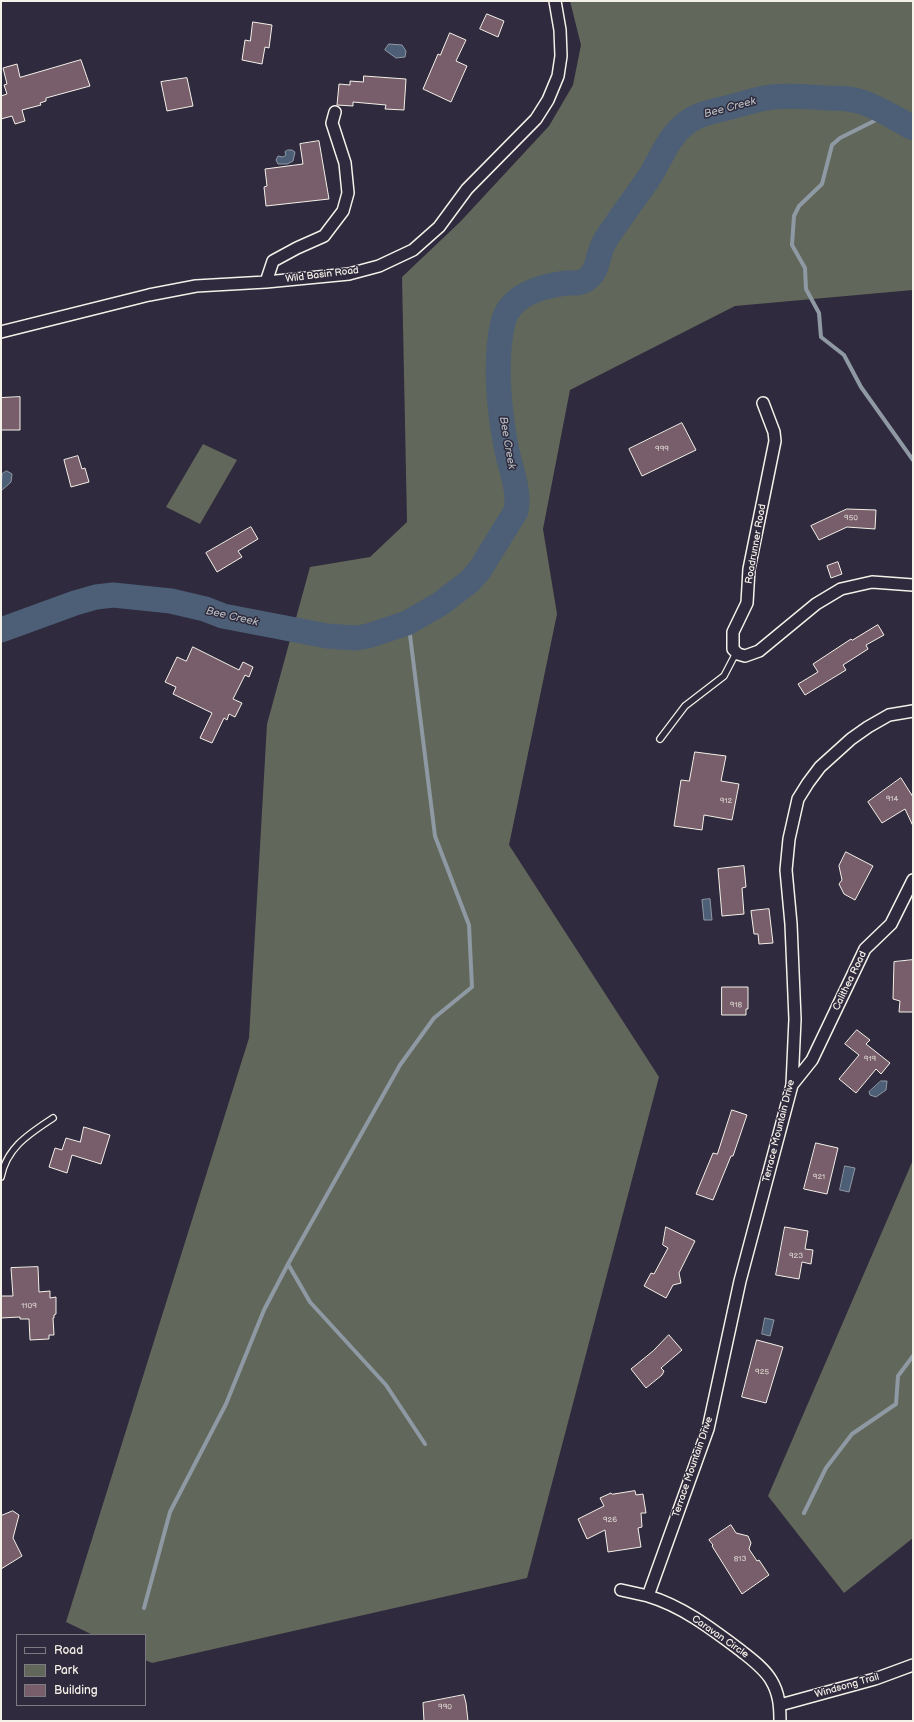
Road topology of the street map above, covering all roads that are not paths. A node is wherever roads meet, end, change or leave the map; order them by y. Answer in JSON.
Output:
{"nodes":[{"id":1,"x":555,"y":1,"type":"edge"},
{"id":2,"x":335,"y":112,"type":"dead end"},
{"id":3,"x":266,"y":282,"type":"junction"},
{"id":4,"x":1,"y":332,"type":"edge"},
{"id":5,"x":763,"y":404,"type":"dead end"},
{"id":6,"x":913,"y":584,"type":"edge"},
{"id":7,"x":736,"y":653,"type":"junction"},
{"id":8,"x":913,"y":711,"type":"edge"},
{"id":9,"x":660,"y":739,"type":"dead end"},
{"id":10,"x":913,"y":880,"type":"edge"},
{"id":11,"x":792,"y":1085,"type":"junction"},
{"id":12,"x":53,"y":1118,"type":"dead end"},
{"id":13,"x":1,"y":1177,"type":"edge"},
{"id":14,"x":621,"y":1590,"type":"dead end"},
{"id":15,"x":648,"y":1596,"type":"junction"},
{"id":16,"x":913,"y":1666,"type":"edge"},
{"id":17,"x":780,"y":1705,"type":"junction"},
{"id":18,"x":780,"y":1721,"type":"edge"}],
"edges":[{"from":1,"to":3,"type":"street","name":"Wild Basin Road"},
{"from":2,"to":3,"type":"street"},
{"from":3,"to":4,"type":"street","name":"Wild Basin Road"},
{"from":5,"to":7,"type":"street","name":"Roadrunner Road"},
{"from":6,"to":7,"type":"street"},
{"from":7,"to":9,"type":"lane"},
{"from":8,"to":11,"type":"street","name":"Terrace Mountain Drive"},
{"from":10,"to":11,"type":"street","name":"Calithea Road"},
{"from":11,"to":15,"type":"street","name":"Terrace Mountain Drive"},
{"from":12,"to":13,"type":"lane"},
{"from":14,"to":15,"type":"street","name":"Caravan Circle"},
{"from":15,"to":17,"type":"street","name":"Caravan Circle"},
{"from":16,"to":17,"type":"street","name":"Windsong Trail"},
{"from":17,"to":18,"type":"street","name":"Caravan Circle"}]}
